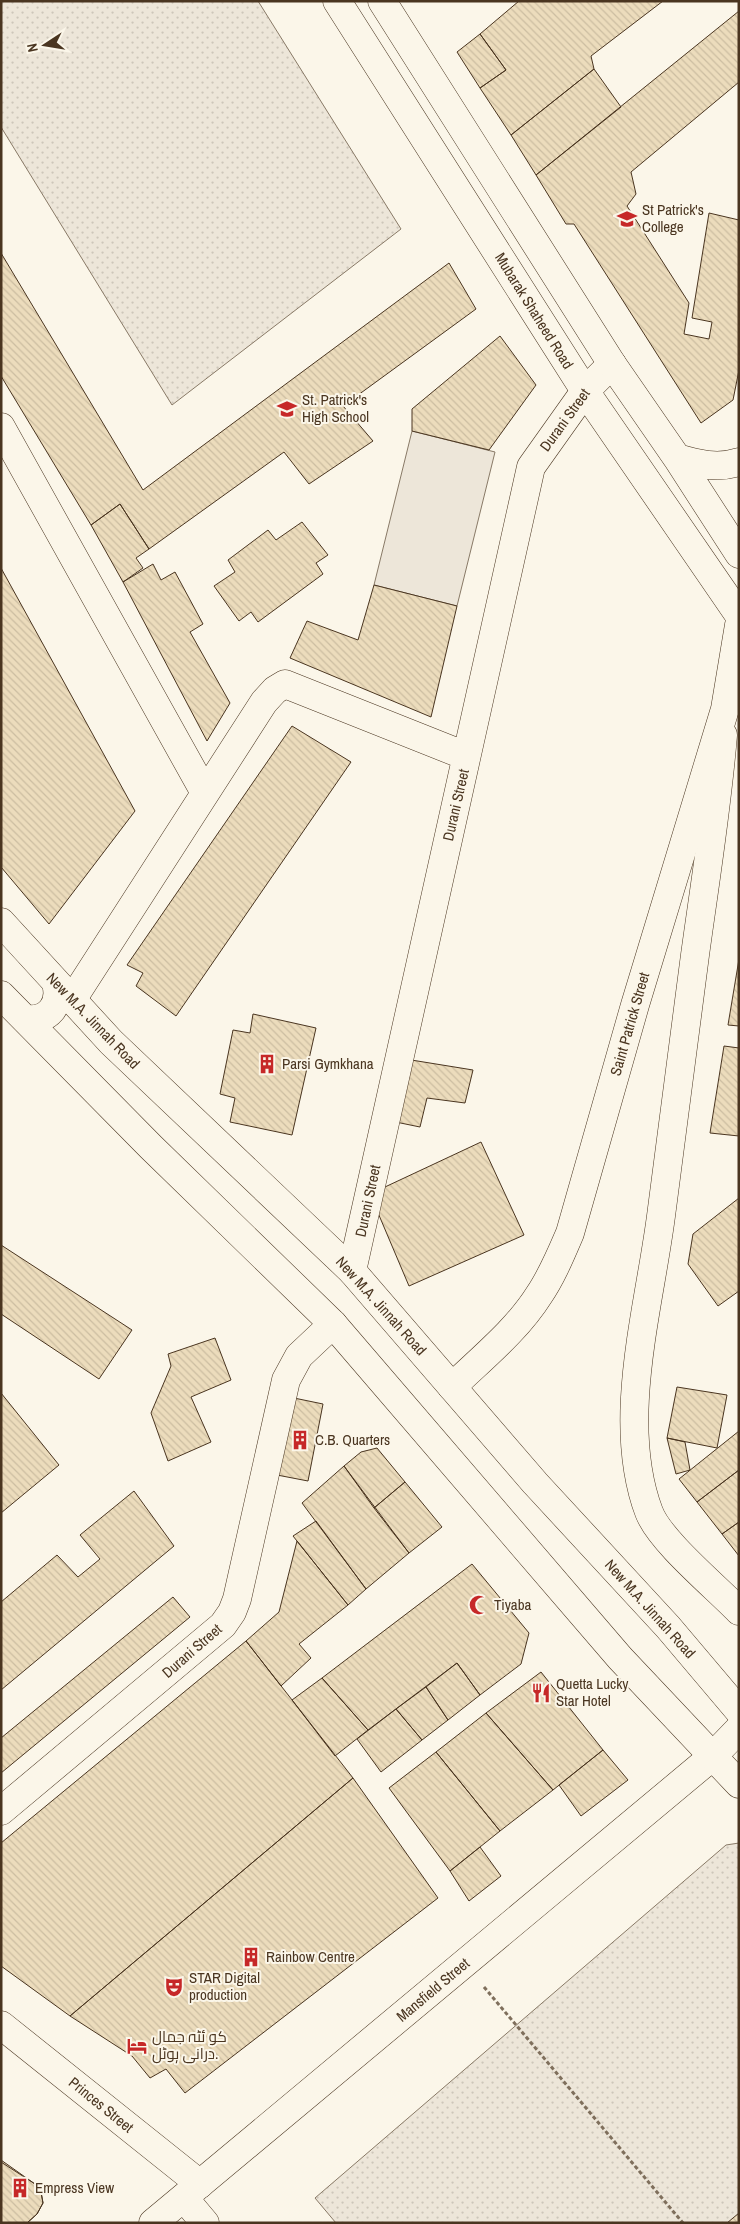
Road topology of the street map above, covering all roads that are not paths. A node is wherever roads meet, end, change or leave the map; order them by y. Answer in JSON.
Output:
{"nodes":[{"id":1,"x":337,"y":1,"type":"edge"},
{"id":2,"x":382,"y":1,"type":"edge"},
{"id":3,"x":612,"y":364,"type":"junction"},
{"id":4,"x":585,"y":391,"type":"junction"},
{"id":5,"x":1,"y":427,"type":"edge"},
{"id":6,"x":676,"y":458,"type":"junction"},
{"id":7,"x":739,"y":462,"type":"edge"},
{"id":8,"x":739,"y":554,"type":"edge"},
{"id":9,"x":739,"y":615,"type":"edge"},
{"id":10,"x":739,"y":625,"type":"edge"},
{"id":11,"x":725,"y":709,"type":"junction"},
{"id":12,"x":466,"y":756,"type":"junction"},
{"id":13,"x":205,"y":793,"type":"junction"},
{"id":14,"x":1,"y":922,"type":"edge"},
{"id":15,"x":64,"y":991,"type":"junction"},
{"id":16,"x":1,"y":996,"type":"edge"},
{"id":17,"x":25,"y":1019,"type":"junction"},
{"id":18,"x":111,"y":1042,"type":"junction"},
{"id":19,"x":84,"y":1080,"type":"junction"},
{"id":20,"x":352,"y":1272,"type":"junction"},
{"id":21,"x":333,"y":1324,"type":"junction"},
{"id":22,"x":452,"y":1387,"type":"junction"},
{"id":23,"x":739,"y":1611,"type":"edge"},
{"id":24,"x":739,"y":1711,"type":"edge"},
{"id":25,"x":739,"y":1729,"type":"edge"},
{"id":26,"x":713,"y":1756,"type":"junction"},
{"id":27,"x":739,"y":1784,"type":"edge"},
{"id":28,"x":1,"y":1811,"type":"edge"},
{"id":29,"x":1,"y":2025,"type":"edge"},
{"id":30,"x":192,"y":2191,"type":"junction"},
{"id":31,"x":153,"y":2223,"type":"edge"},
{"id":32,"x":205,"y":2223,"type":"edge"}],
"edges":[{"from":1,"to":4,"type":"street","name":"Mubarak Shaheed Road"},
{"from":2,"to":3,"type":"street"},
{"from":3,"to":4,"type":"street","name":"Durani Street"},
{"from":3,"to":6,"type":"street"},
{"from":4,"to":9,"type":"street","name":"Mubarak Shaheed Road"},
{"from":4,"to":12,"type":"street","name":"Durani Street"},
{"from":5,"to":13,"type":"street"},
{"from":6,"to":7,"type":"street"},
{"from":6,"to":8,"type":"street"},
{"from":10,"to":11,"type":"street","name":"Saint Patrick Street"},
{"from":11,"to":22,"type":"street","name":"Saint Patrick Street"},
{"from":11,"to":23,"type":"street"},
{"from":12,"to":13,"type":"street"},
{"from":12,"to":20,"type":"street","name":"Durani Street"},
{"from":13,"to":15,"type":"street"},
{"from":14,"to":15,"type":"street","name":"New M.A. Jinnah Road"},
{"from":15,"to":17,"type":"street"},
{"from":15,"to":18,"type":"street","name":"New M.A. Jinnah Road"},
{"from":16,"to":17,"type":"street"},
{"from":17,"to":19,"type":"street"},
{"from":18,"to":19,"type":"street"},
{"from":18,"to":20,"type":"street","name":"New M.A. Jinnah Road"},
{"from":19,"to":21,"type":"street"},
{"from":20,"to":22,"type":"street","name":"New M.A. Jinnah Road"},
{"from":21,"to":26,"type":"street"},
{"from":21,"to":28,"type":"street","name":"Durani Street"},
{"from":22,"to":24,"type":"street","name":"New M.A. Jinnah Road"},
{"from":25,"to":26,"type":"street","name":"Mansfield Street"},
{"from":26,"to":27,"type":"street"},
{"from":26,"to":30,"type":"street","name":"Mansfield Street"},
{"from":29,"to":30,"type":"street","name":"Princes Street"},
{"from":30,"to":31,"type":"street","name":"Mansfield Street"},
{"from":30,"to":32,"type":"street","name":"Princes Street"}]}
